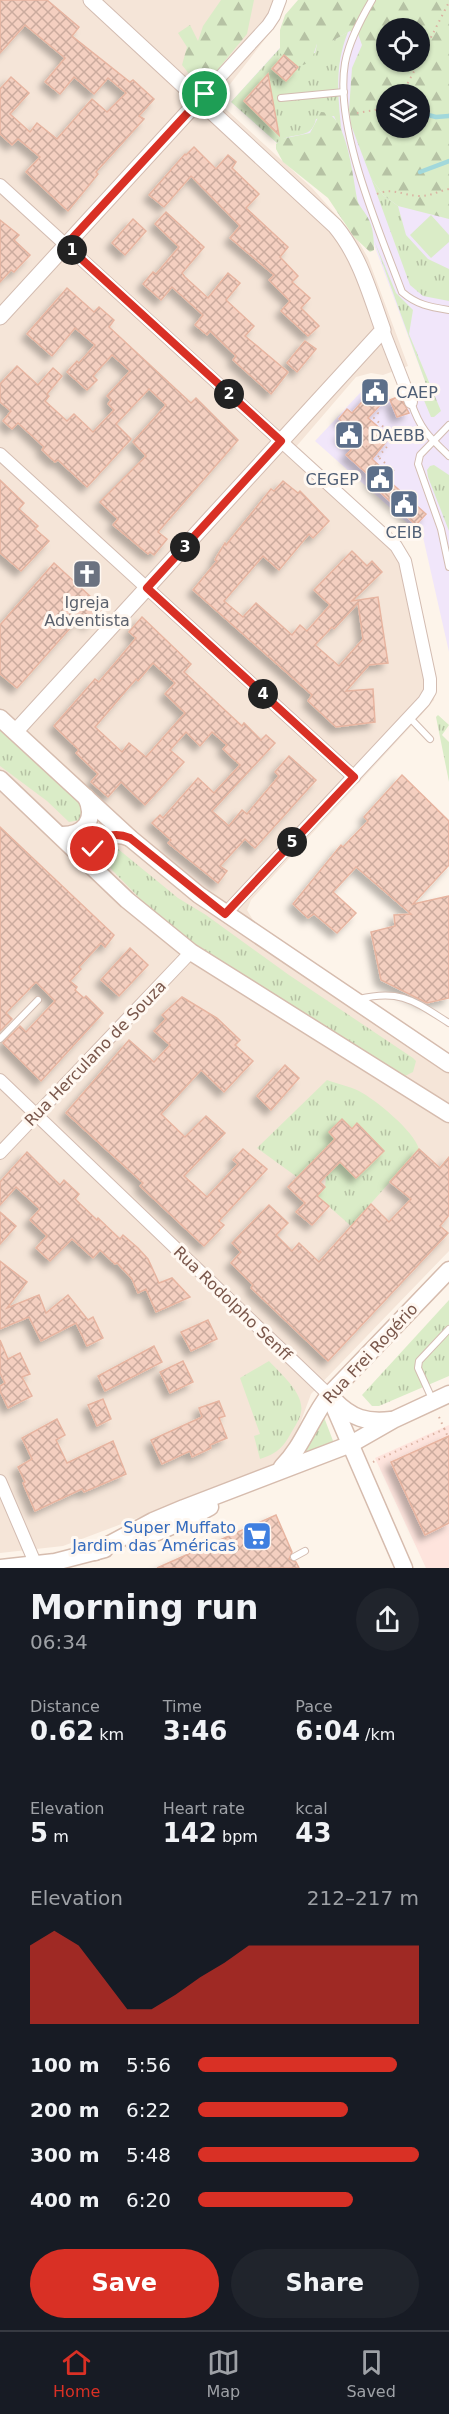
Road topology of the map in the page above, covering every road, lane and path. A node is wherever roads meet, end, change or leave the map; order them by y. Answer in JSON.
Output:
{"nodes":[{"id":1,"x":90,"y":0,"type":"edge"},
{"id":2,"x":372,"y":0,"type":"edge"},
{"id":3,"x":449,"y":2,"type":"edge"},
{"id":4,"x":279,"y":3,"type":"edge"},
{"id":5,"x":430,"y":39,"type":"edge"},
{"id":6,"x":344,"y":92,"type":"junction"},
{"id":7,"x":281,"y":98,"type":"dead end"},
{"id":8,"x":199,"y":100,"type":"junction"},
{"id":9,"x":376,"y":110,"type":"edge"},
{"id":10,"x":354,"y":114,"type":"dead end"},
{"id":11,"x":0,"y":185,"type":"edge"},
{"id":12,"x":449,"y":189,"type":"edge"},
{"id":13,"x":374,"y":195,"type":"dead end"},
{"id":14,"x":66,"y":245,"type":"junction"},
{"id":15,"x":449,"y":310,"type":"edge"},
{"id":16,"x":0,"y":317,"type":"edge"},
{"id":17,"x":383,"y":330,"type":"junction"},
{"id":18,"x":364,"y":401,"type":"dead end"},
{"id":19,"x":411,"y":402,"type":"joint"},
{"id":20,"x":449,"y":424,"type":"edge"},
{"id":21,"x":405,"y":426,"type":"dead end"},
{"id":22,"x":357,"y":438,"type":"dead end"},
{"id":23,"x":395,"y":438,"type":"junction"},
{"id":24,"x":281,"y":441,"type":"junction"},
{"id":25,"x":433,"y":441,"type":"junction"},
{"id":26,"x":0,"y":454,"type":"edge"},
{"id":27,"x":449,"y":456,"type":"edge"},
{"id":28,"x":378,"y":457,"type":"junction"},
{"id":29,"x":394,"y":471,"type":"dead end"},
{"id":30,"x":448,"y":558,"type":"edge"},
{"id":31,"x":449,"y":567,"type":"edge"},
{"id":32,"x":147,"y":588,"type":"junction"},
{"id":33,"x":409,"y":717,"type":"junction"},
{"id":34,"x":0,"y":718,"type":"edge"},
{"id":35,"x":15,"y":732,"type":"junction"},
{"id":36,"x":430,"y":739,"type":"dead end"},
{"id":37,"x":354,"y":777,"type":"junction"},
{"id":38,"x":0,"y":779,"type":"edge"},
{"id":39,"x":86,"y":797,"type":"junction"},
{"id":40,"x":60,"y":835,"type":"junction"},
{"id":41,"x":130,"y":838,"type":"junction"},
{"id":42,"x":92,"y":866,"type":"junction"},
{"id":43,"x":225,"y":914,"type":"junction"},
{"id":44,"x":191,"y":952,"type":"junction"},
{"id":45,"x":38,"y":1000,"type":"dead end"},
{"id":46,"x":353,"y":1000,"type":"junction"},
{"id":47,"x":449,"y":1023,"type":"edge"},
{"id":48,"x":0,"y":1039,"type":"edge"},
{"id":49,"x":449,"y":1064,"type":"edge"},
{"id":50,"x":0,"y":1080,"type":"edge"},
{"id":51,"x":449,"y":1114,"type":"edge"},
{"id":52,"x":36,"y":1115,"type":"junction"},
{"id":53,"x":0,"y":1154,"type":"edge"},
{"id":54,"x":449,"y":1270,"type":"edge"},
{"id":55,"x":449,"y":1329,"type":"edge"},
{"id":56,"x":449,"y":1394,"type":"edge"},
{"id":57,"x":329,"y":1395,"type":"junction"},
{"id":58,"x":436,"y":1408,"type":"junction"},
{"id":59,"x":393,"y":1420,"type":"junction"},
{"id":60,"x":449,"y":1427,"type":"edge"},
{"id":61,"x":445,"y":1429,"type":"junction"},
{"id":62,"x":448,"y":1437,"type":"edge"},
{"id":63,"x":351,"y":1444,"type":"junction"},
{"id":64,"x":373,"y":1462,"type":"dead end"},
{"id":65,"x":279,"y":1471,"type":"junction"},
{"id":66,"x":0,"y":1481,"type":"edge"},
{"id":67,"x":305,"y":1551,"type":"dead end"},
{"id":68,"x":294,"y":1557,"type":"dead end"},
{"id":69,"x":72,"y":1563,"type":"edge"},
{"id":70,"x":36,"y":1567,"type":"edge"},
{"id":71,"x":0,"y":1568,"type":"edge"},
{"id":72,"x":404,"y":1568,"type":"edge"}],
"edges":[{"from":1,"to":8,"type":"street"},
{"from":2,"to":6,"type":"lane"},
{"from":3,"to":5,"type":"path"},
{"from":4,"to":8,"type":"street"},
{"from":6,"to":7,"type":"lane"},
{"from":6,"to":15,"type":"lane"},
{"from":8,"to":14,"type":"street"},
{"from":8,"to":17,"type":"street"},
{"from":9,"to":10,"type":"path"},
{"from":11,"to":14,"type":"street"},
{"from":12,"to":13,"type":"path"},
{"from":14,"to":16,"type":"street"},
{"from":14,"to":24,"type":"street"},
{"from":17,"to":19,"type":"street"},
{"from":17,"to":24,"type":"street"},
{"from":18,"to":23,"type":"path"},
{"from":19,"to":25,"type":"lane"},
{"from":20,"to":25,"type":"lane"},
{"from":21,"to":23,"type":"path"},
{"from":22,"to":28,"type":"path"},
{"from":23,"to":28,"type":"path"},
{"from":24,"to":32,"type":"street"},
{"from":24,"to":33,"type":"street"},
{"from":25,"to":27,"type":"lane"},
{"from":25,"to":30,"type":"lane"},
{"from":26,"to":32,"type":"street"},
{"from":28,"to":29,"type":"path"},
{"from":30,"to":31,"type":"lane"},
{"from":32,"to":35,"type":"street"},
{"from":32,"to":37,"type":"street"},
{"from":33,"to":36,"type":"lane"},
{"from":33,"to":37,"type":"street"},
{"from":34,"to":35,"type":"main road"},
{"from":35,"to":39,"type":"main road"},
{"from":37,"to":43,"type":"street"},
{"from":38,"to":40,"type":"main road"},
{"from":39,"to":40,"type":"main road"},
{"from":39,"to":41,"type":"main road"},
{"from":40,"to":42,"type":"main road"},
{"from":41,"to":42,"type":"main road"},
{"from":41,"to":43,"type":"main road"},
{"from":42,"to":44,"type":"main road"},
{"from":43,"to":46,"type":"main road"},
{"from":44,"to":51,"type":"main road"},
{"from":44,"to":52,"type":"street","name":"Rua Herculano de Souza"},
{"from":45,"to":48,"type":"lane"},
{"from":46,"to":47,"type":"lane"},
{"from":46,"to":49,"type":"main road"},
{"from":50,"to":52,"type":"street","name":"Rua Rodolpho Senff"},
{"from":52,"to":53,"type":"street","name":"Rua Herculano de Souza"},
{"from":52,"to":57,"type":"street","name":"Rua Rodolpho Senff"},
{"from":54,"to":57,"type":"main road","name":"Rua Frei Rogério"},
{"from":55,"to":58,"type":"lane"},
{"from":56,"to":58,"type":"main road"},
{"from":57,"to":59,"type":"main road"},
{"from":57,"to":63,"type":"main road","name":"Rua Rodolpho Senff"},
{"from":57,"to":65,"type":"main road","name":"Rua Frei Rogério"},
{"from":58,"to":59,"type":"main road"},
{"from":58,"to":61,"type":"path"},
{"from":59,"to":63,"type":"main road"},
{"from":60,"to":61,"type":"path"},
{"from":61,"to":62,"type":"path"},
{"from":61,"to":64,"type":"path"},
{"from":63,"to":65,"type":"main road"},
{"from":63,"to":72,"type":"main road","name":"Rua Rodolpho Senff"},
{"from":65,"to":69,"type":"main road"},
{"from":66,"to":70,"type":"street"},
{"from":67,"to":68,"type":"lane"},
{"from":69,"to":70,"type":"main road"},
{"from":70,"to":71,"type":"main road"}]}
